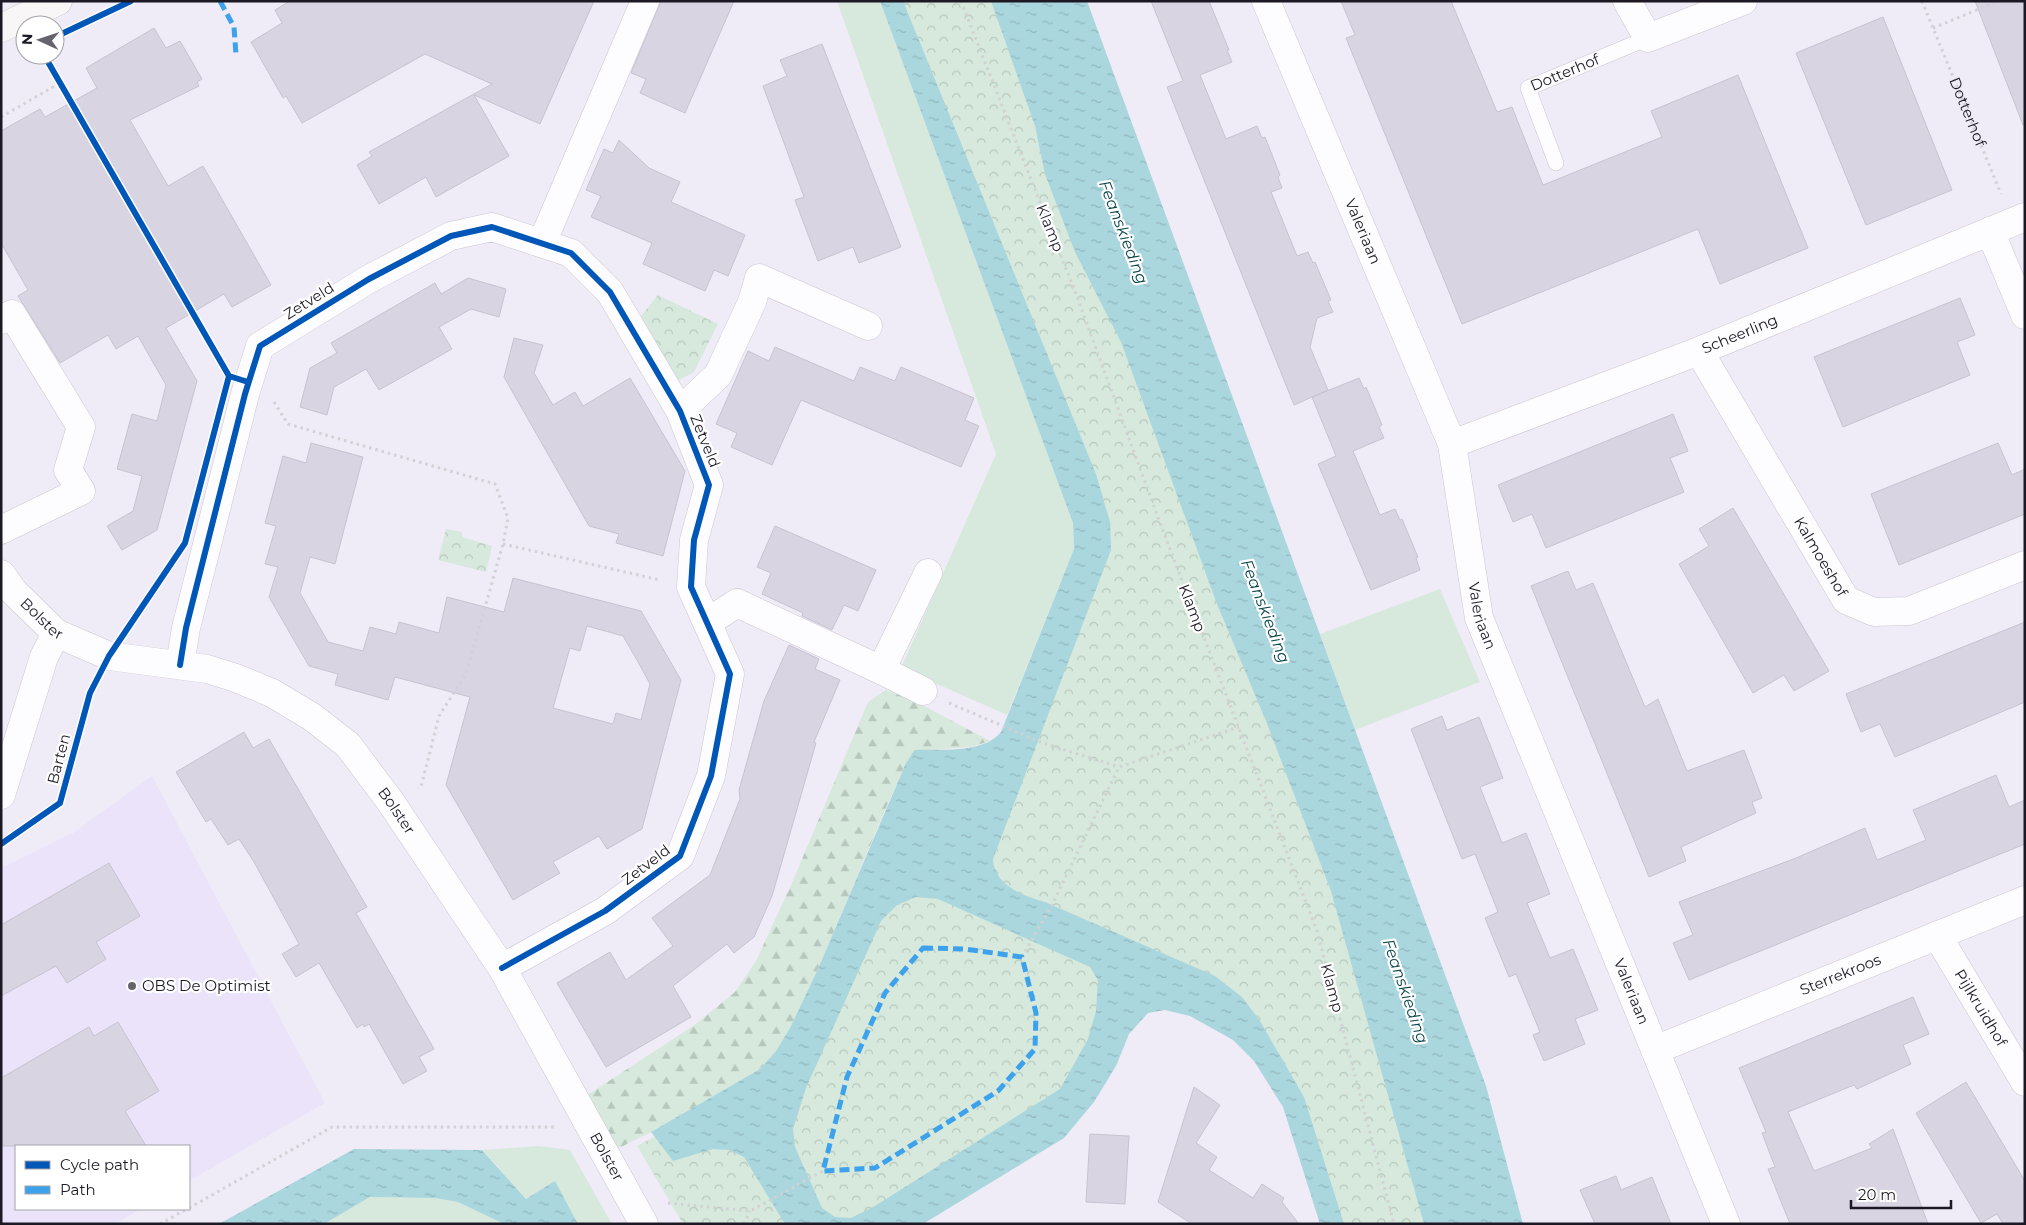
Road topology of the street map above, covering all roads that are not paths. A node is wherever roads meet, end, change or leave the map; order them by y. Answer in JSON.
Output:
{"nodes":[{"id":1,"x":58,"y":1,"type":"edge"},
{"id":2,"x":645,"y":1,"type":"edge"},
{"id":3,"x":1266,"y":1,"type":"edge"},
{"id":4,"x":1627,"y":1,"type":"edge"},
{"id":5,"x":1743,"y":1,"type":"edge"},
{"id":6,"x":1,"y":28,"type":"edge"},
{"id":7,"x":1648,"y":38,"type":"junction"},
{"id":8,"x":1556,"y":163,"type":"dead end"},
{"id":9,"x":2009,"y":224,"type":"edge"},
{"id":10,"x":542,"y":244,"type":"junction"},
{"id":11,"x":2025,"y":315,"type":"edge"},
{"id":12,"x":1,"y":320,"type":"edge"},
{"id":13,"x":868,"y":326,"type":"dead end"},
{"id":14,"x":1699,"y":351,"type":"junction"},
{"id":15,"x":680,"y":411,"type":"junction"},
{"id":16,"x":1452,"y":444,"type":"junction"},
{"id":17,"x":1,"y":530,"type":"edge"},
{"id":18,"x":2025,"y":565,"type":"edge"},
{"id":19,"x":928,"y":573,"type":"dead end"},
{"id":20,"x":1,"y":574,"type":"edge"},
{"id":21,"x":708,"y":622,"type":"junction"},
{"id":22,"x":56,"y":633,"type":"junction"},
{"id":23,"x":180,"y":665,"type":"junction"},
{"id":24,"x":881,"y":670,"type":"junction"},
{"id":25,"x":924,"y":691,"type":"dead end"},
{"id":26,"x":1,"y":795,"type":"edge"},
{"id":27,"x":2025,"y":900,"type":"edge"},
{"id":28,"x":1937,"y":935,"type":"junction"},
{"id":29,"x":502,"y":968,"type":"junction"},
{"id":30,"x":1655,"y":1050,"type":"junction"},
{"id":31,"x":2025,"y":1082,"type":"edge"},
{"id":32,"x":644,"y":1224,"type":"edge"},
{"id":33,"x":1726,"y":1224,"type":"edge"}],
"edges":[{"from":1,"to":6,"type":"main road"},
{"from":2,"to":10,"type":"street"},
{"from":3,"to":16,"type":"street","name":"Valeriaan"},
{"from":4,"to":7,"type":"street"},
{"from":5,"to":7,"type":"street","name":"Dotterhof"},
{"from":7,"to":8,"type":"lane","name":"Dotterhof"},
{"from":9,"to":11,"type":"street"},
{"from":9,"to":14,"type":"street","name":"Scheerling"},
{"from":10,"to":15,"type":"street","name":"Zetveld"},
{"from":10,"to":23,"type":"street","name":"Zetveld"},
{"from":12,"to":17,"type":"street"},
{"from":13,"to":15,"type":"street","name":"Zetveld"},
{"from":14,"to":16,"type":"street","name":"Scheerling"},
{"from":14,"to":18,"type":"street","name":"Kalmoeshof"},
{"from":15,"to":21,"type":"street","name":"Zetveld"},
{"from":16,"to":30,"type":"street","name":"Valeriaan"},
{"from":19,"to":24,"type":"street"},
{"from":20,"to":22,"type":"street","name":"Bolster"},
{"from":21,"to":24,"type":"street"},
{"from":21,"to":29,"type":"street","name":"Zetveld"},
{"from":22,"to":23,"type":"street","name":"Bolster"},
{"from":22,"to":26,"type":"street"},
{"from":23,"to":29,"type":"street","name":"Bolster"},
{"from":24,"to":25,"type":"street"},
{"from":27,"to":28,"type":"street","name":"Sterrekroos"},
{"from":28,"to":30,"type":"street","name":"Sterrekroos"},
{"from":28,"to":31,"type":"street","name":"Pijlkruidhof"},
{"from":29,"to":32,"type":"street","name":"Bolster"},
{"from":30,"to":33,"type":"street","name":"Valeriaan"}]}
